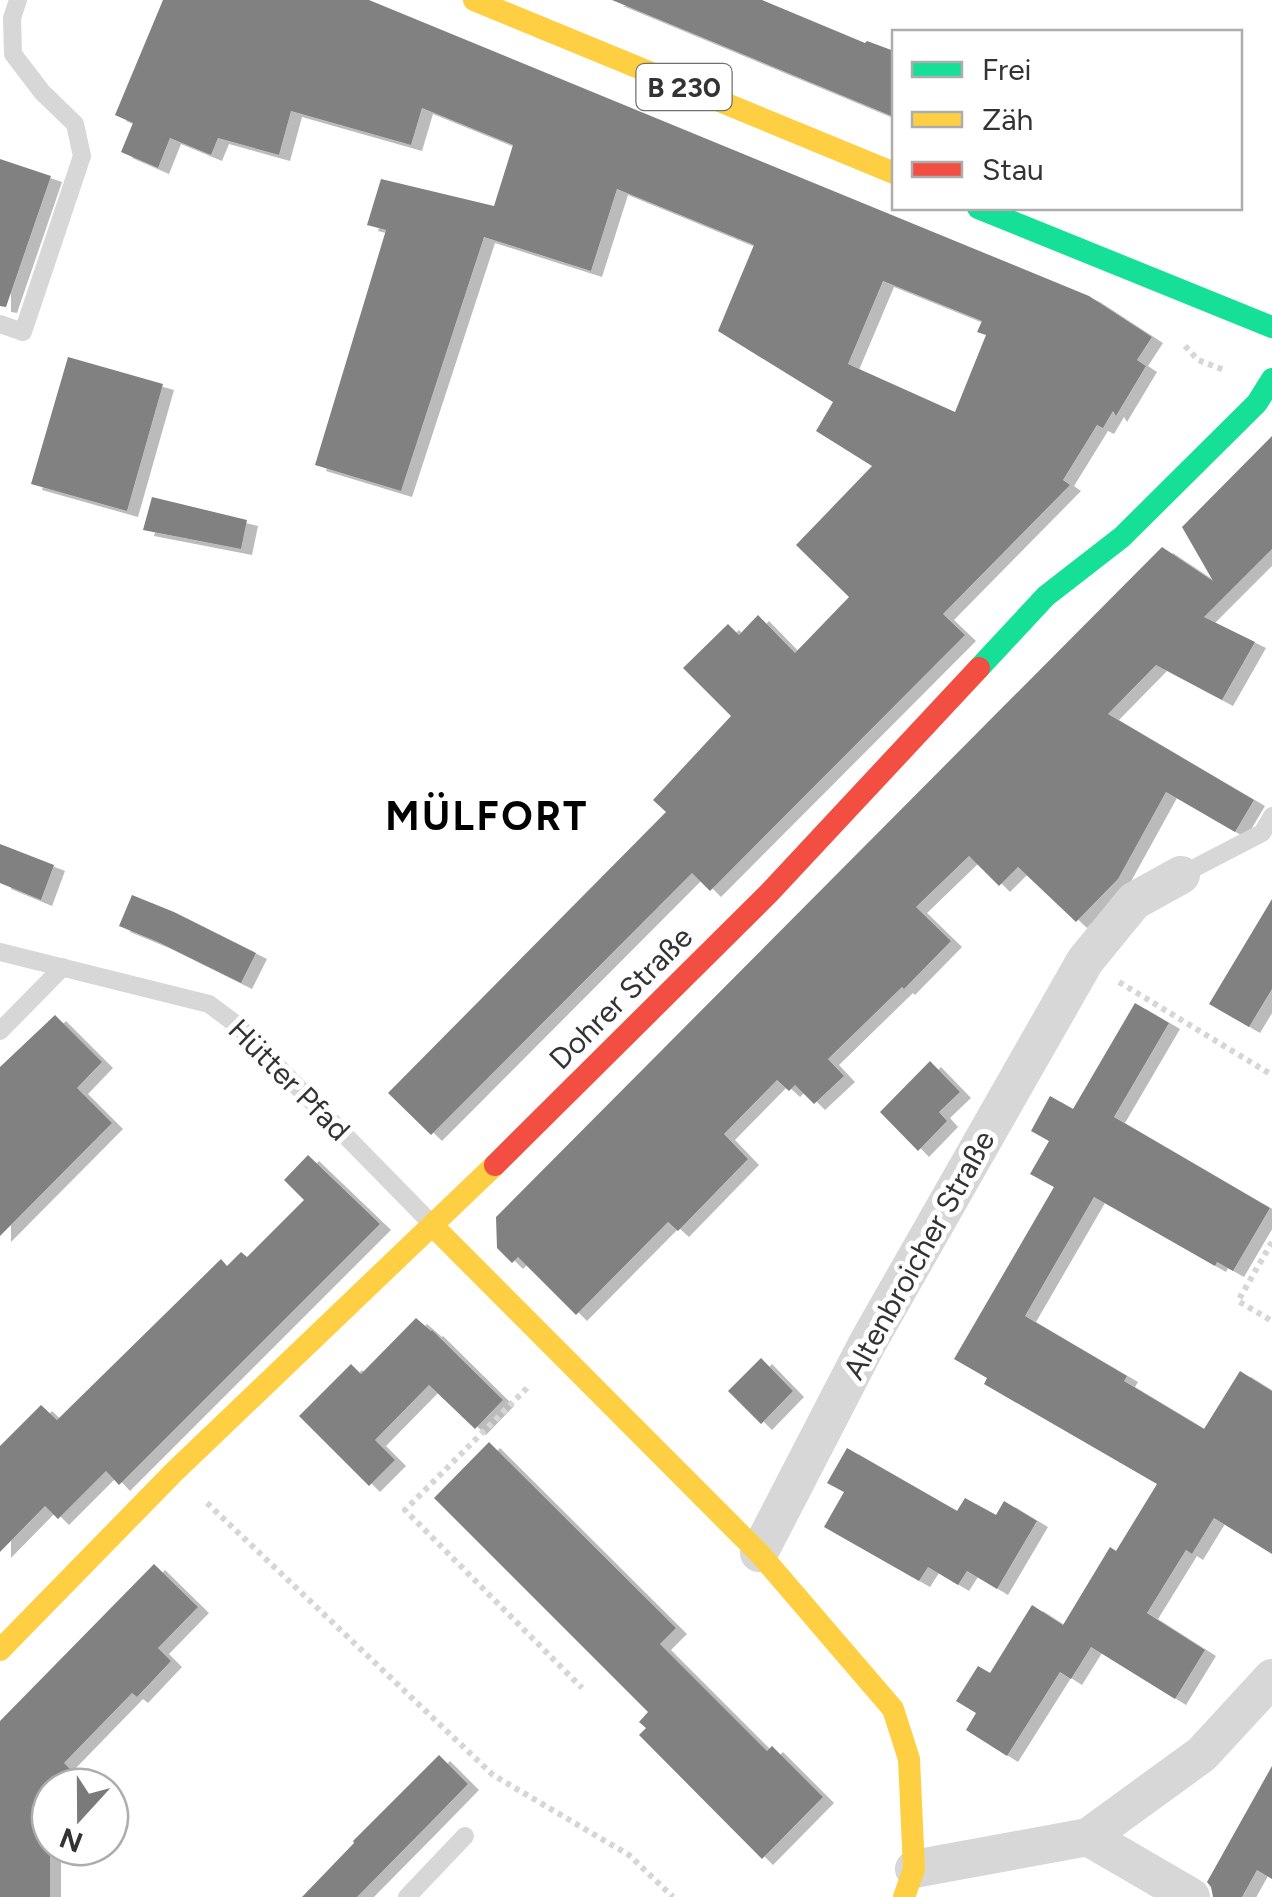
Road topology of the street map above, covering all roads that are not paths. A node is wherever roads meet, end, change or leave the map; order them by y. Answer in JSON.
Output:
{"nodes":[{"id":1,"x":18,"y":0,"type":"edge"},
{"id":2,"x":474,"y":0,"type":"edge"},
{"id":3,"x":892,"y":172,"type":"edge"},
{"id":4,"x":983,"y":210,"type":"edge"},
{"id":5,"x":0,"y":324,"type":"edge"},
{"id":6,"x":1272,"y":326,"type":"edge"},
{"id":7,"x":1272,"y":380,"type":"edge"},
{"id":8,"x":1272,"y":816,"type":"edge"},
{"id":9,"x":1182,"y":875,"type":"joint"},
{"id":10,"x":0,"y":952,"type":"edge"},
{"id":11,"x":63,"y":967,"type":"junction"},
{"id":12,"x":0,"y":1031,"type":"edge"},
{"id":13,"x":434,"y":1226,"type":"junction"},
{"id":14,"x":759,"y":1554,"type":"junction"},
{"id":15,"x":0,"y":1650,"type":"edge"},
{"id":16,"x":1272,"y":1678,"type":"edge"},
{"id":17,"x":465,"y":1836,"type":"dead end"},
{"id":18,"x":1088,"y":1838,"type":"junction"},
{"id":19,"x":909,"y":1883,"type":"edge"},
{"id":20,"x":407,"y":1897,"type":"edge"},
{"id":21,"x":1190,"y":1897,"type":"edge"}],
"edges":[{"from":1,"to":5,"type":"lane"},
{"from":2,"to":3,"type":"street","number":"B 230"},
{"from":4,"to":6,"type":"street"},
{"from":7,"to":13,"type":"street","name":"Dohrer Straße"},
{"from":8,"to":9,"type":"lane"},
{"from":9,"to":14,"type":"street","name":"Altenbroicher Straße"},
{"from":10,"to":11,"type":"lane","name":"Hütter Pfad"},
{"from":11,"to":12,"type":"lane"},
{"from":11,"to":13,"type":"lane","name":"Hütter Pfad"},
{"from":13,"to":14,"type":"street"},
{"from":13,"to":15,"type":"street","name":"Dohrer Straße"},
{"from":14,"to":19,"type":"street"},
{"from":16,"to":18,"type":"street"},
{"from":17,"to":20,"type":"lane"},
{"from":18,"to":19,"type":"street"},
{"from":18,"to":21,"type":"street"}]}
